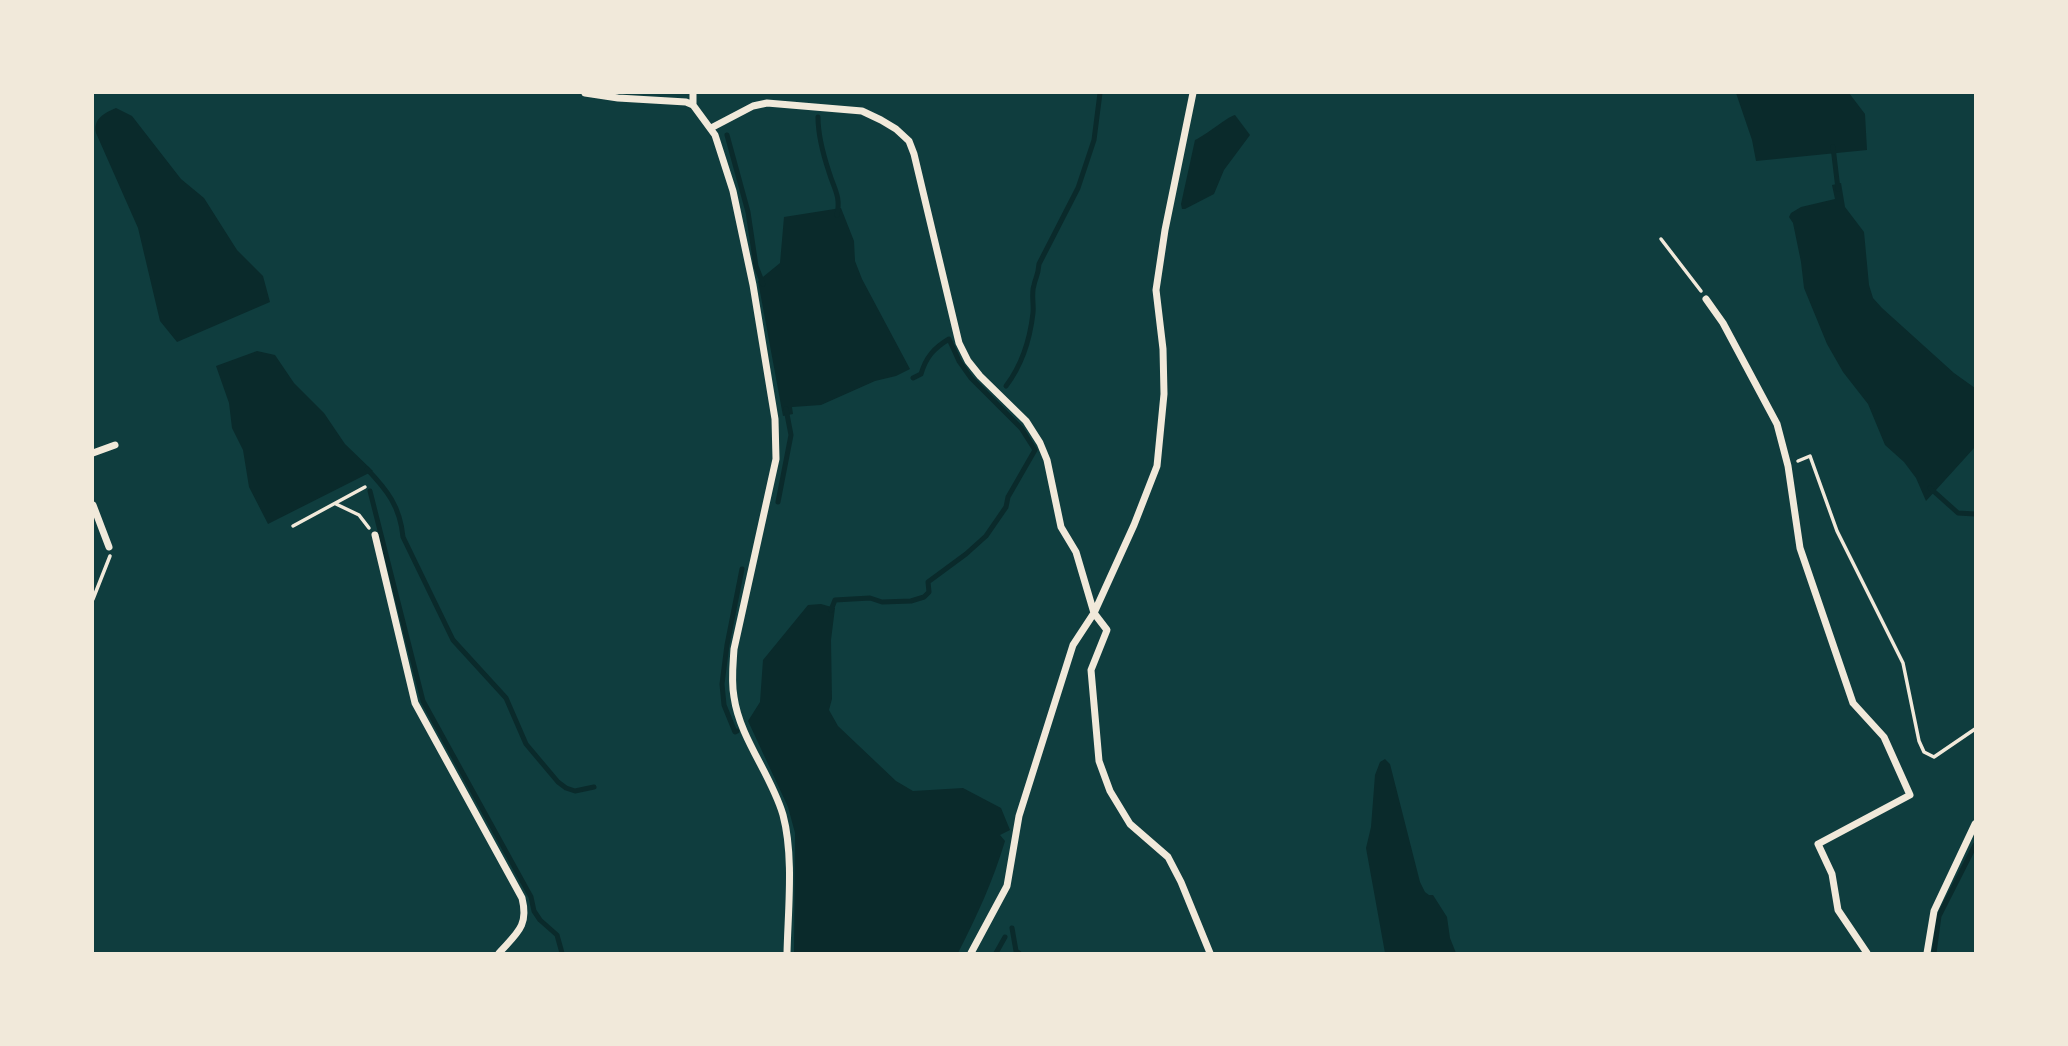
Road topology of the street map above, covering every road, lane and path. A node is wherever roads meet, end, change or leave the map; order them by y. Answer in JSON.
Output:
{"nodes":[{"id":1,"x":585,"y":93,"type":"edge"},
{"id":2,"x":693,"y":93,"type":"edge"},
{"id":3,"x":1193,"y":93,"type":"edge"},
{"id":4,"x":693,"y":105,"type":"junction"},
{"id":5,"x":711,"y":128,"type":"junction"},
{"id":6,"x":1661,"y":239,"type":"dead end"},
{"id":7,"x":1706,"y":299,"type":"joint"},
{"id":8,"x":115,"y":445,"type":"dead end"},
{"id":9,"x":93,"y":453,"type":"edge"},
{"id":10,"x":1788,"y":466,"type":"junction"},
{"id":11,"x":365,"y":487,"type":"dead end"},
{"id":12,"x":336,"y":504,"type":"junction"},
{"id":13,"x":93,"y":505,"type":"edge"},
{"id":14,"x":293,"y":526,"type":"dead end"},
{"id":15,"x":375,"y":535,"type":"joint"},
{"id":16,"x":109,"y":547,"type":"joint"},
{"id":17,"x":93,"y":599,"type":"edge"},
{"id":18,"x":1094,"y":613,"type":"junction"},
{"id":19,"x":1975,"y":729,"type":"edge"},
{"id":20,"x":1975,"y":824,"type":"edge"},
{"id":21,"x":499,"y":953,"type":"edge"},
{"id":22,"x":787,"y":953,"type":"edge"},
{"id":23,"x":971,"y":953,"type":"edge"},
{"id":24,"x":1210,"y":953,"type":"edge"},
{"id":25,"x":1867,"y":953,"type":"edge"},
{"id":26,"x":1927,"y":953,"type":"edge"}],
"edges":[{"from":1,"to":4,"type":"street"},
{"from":2,"to":4,"type":"street"},
{"from":3,"to":18,"type":"street"},
{"from":4,"to":5,"type":"street"},
{"from":5,"to":18,"type":"street"},
{"from":5,"to":22,"type":"street"},
{"from":6,"to":7,"type":"path"},
{"from":7,"to":10,"type":"street"},
{"from":8,"to":9,"type":"street"},
{"from":10,"to":19,"type":"path"},
{"from":10,"to":25,"type":"street"},
{"from":11,"to":12,"type":"path"},
{"from":12,"to":14,"type":"path"},
{"from":12,"to":15,"type":"path"},
{"from":13,"to":16,"type":"street"},
{"from":15,"to":21,"type":"street"},
{"from":16,"to":17,"type":"path"},
{"from":18,"to":23,"type":"street"},
{"from":18,"to":24,"type":"street"},
{"from":20,"to":26,"type":"street"}]}
